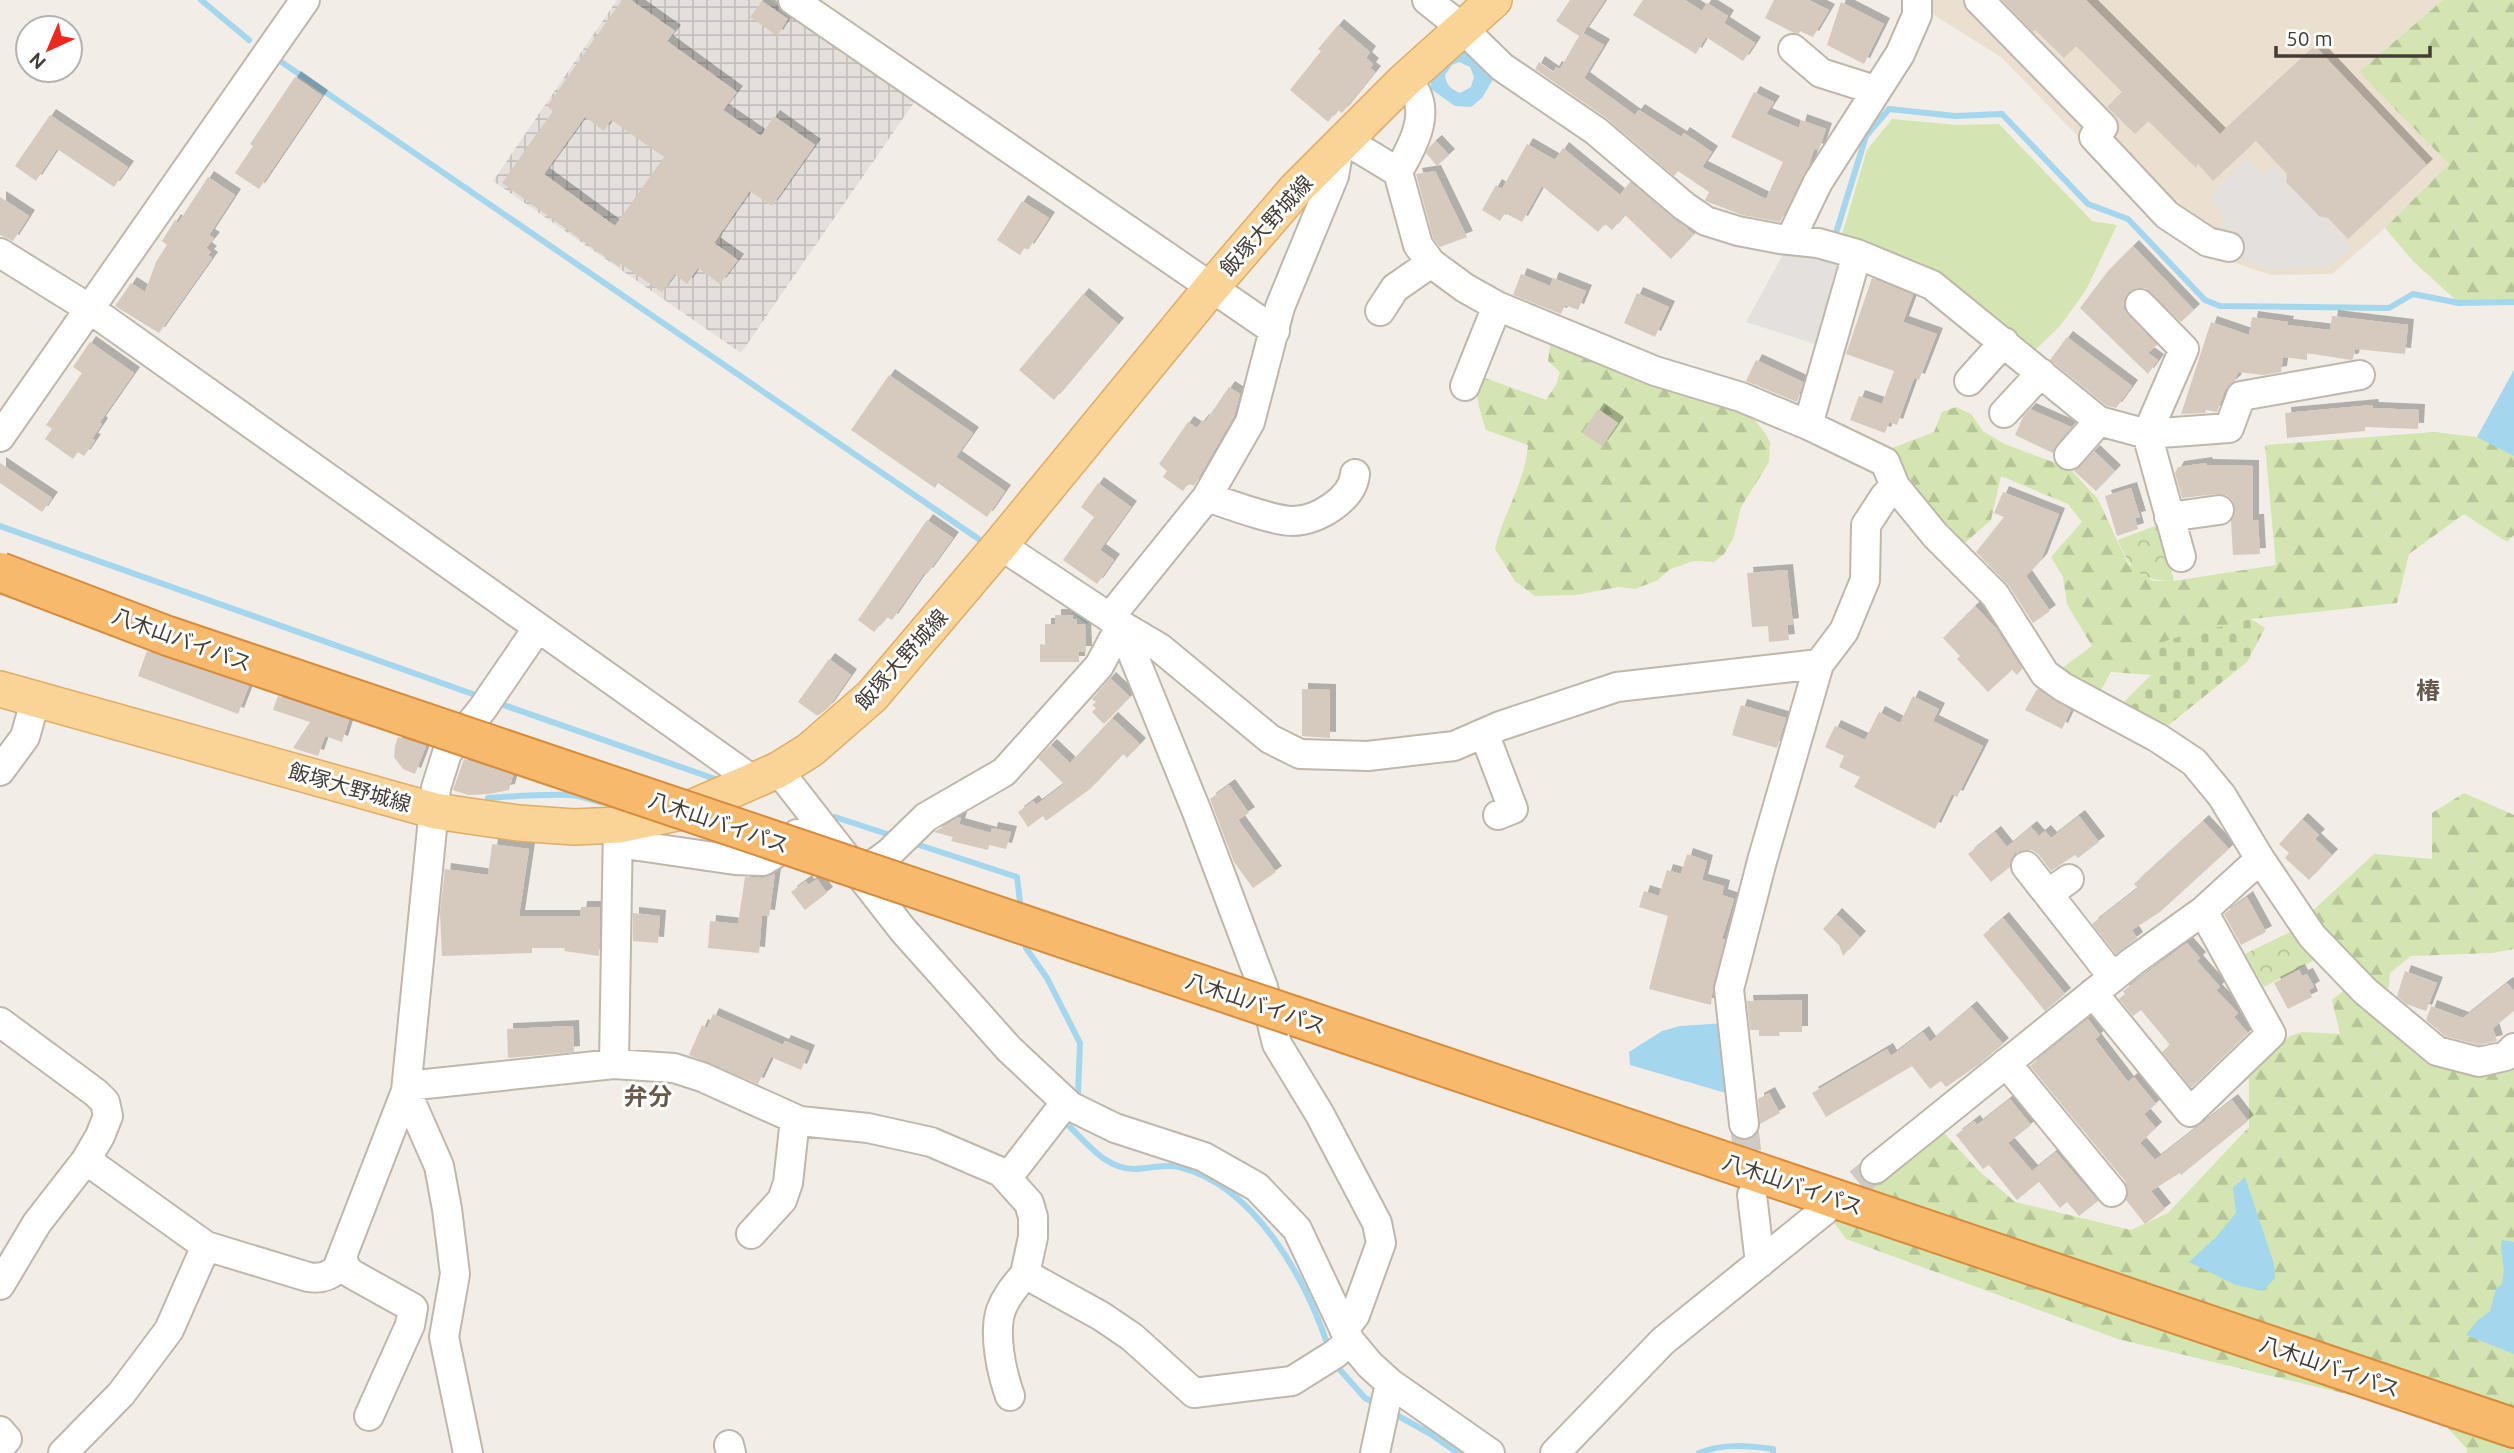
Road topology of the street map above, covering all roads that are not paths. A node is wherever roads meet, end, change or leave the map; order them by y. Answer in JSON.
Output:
{"nodes":[{"id":1,"x":305,"y":0,"type":"edge"},
{"id":2,"x":793,"y":0,"type":"edge"},
{"id":3,"x":1427,"y":0,"type":"edge"},
{"id":4,"x":1494,"y":0,"type":"edge"},
{"id":5,"x":1917,"y":0,"type":"edge"},
{"id":6,"x":1979,"y":0,"type":"edge"},
{"id":7,"x":1462,"y":28,"type":"junction"},
{"id":8,"x":1793,"y":49,"type":"dead end"},
{"id":9,"x":1404,"y":81,"type":"junction"},
{"id":10,"x":1875,"y":90,"type":"junction"},
{"id":11,"x":1342,"y":143,"type":"junction"},
{"id":12,"x":1398,"y":172,"type":"junction"},
{"id":13,"x":1790,"y":240,"type":"junction"},
{"id":14,"x":2229,"y":247,"type":"dead end"},
{"id":15,"x":0,"y":253,"type":"edge"},
{"id":16,"x":1857,"y":254,"type":"junction"},
{"id":17,"x":1431,"y":263,"type":"junction"},
{"id":18,"x":1211,"y":288,"type":"junction"},
{"id":19,"x":2140,"y":304,"type":"dead end"},
{"id":20,"x":1497,"y":306,"type":"junction"},
{"id":21,"x":90,"y":310,"type":"junction"},
{"id":22,"x":1380,"y":311,"type":"dead end"},
{"id":23,"x":1275,"y":331,"type":"junction"},
{"id":24,"x":2004,"y":342,"type":"junction"},
{"id":25,"x":2040,"y":373,"type":"junction"},
{"id":26,"x":2360,"y":374,"type":"dead end"},
{"id":27,"x":1969,"y":381,"type":"dead end"},
{"id":28,"x":1465,"y":386,"type":"dead end"},
{"id":29,"x":2004,"y":413,"type":"dead end"},
{"id":30,"x":2099,"y":421,"type":"junction"},
{"id":31,"x":1808,"y":425,"type":"junction"},
{"id":32,"x":2147,"y":434,"type":"junction"},
{"id":33,"x":0,"y":437,"type":"edge"},
{"id":34,"x":2069,"y":455,"type":"dead end"},
{"id":35,"x":1355,"y":474,"type":"dead end"},
{"id":36,"x":1895,"y":486,"type":"junction"},
{"id":37,"x":1207,"y":497,"type":"junction"},
{"id":38,"x":2219,"y":510,"type":"dead end"},
{"id":39,"x":2169,"y":517,"type":"junction"},
{"id":40,"x":1000,"y":545,"type":"junction"},
{"id":41,"x":2181,"y":557,"type":"dead end"},
{"id":42,"x":0,"y":572,"type":"edge"},
{"id":43,"x":1116,"y":621,"type":"junction"},
{"id":44,"x":537,"y":629,"type":"junction"},
{"id":45,"x":1819,"y":664,"type":"junction"},
{"id":46,"x":0,"y":690,"type":"edge"},
{"id":47,"x":36,"y":698,"type":"junction"},
{"id":48,"x":1484,"y":733,"type":"junction"},
{"id":49,"x":0,"y":771,"type":"edge"},
{"id":50,"x":766,"y":775,"type":"junction"},
{"id":51,"x":435,"y":811,"type":"junction"},
{"id":52,"x":1498,"y":815,"type":"dead end"},
{"id":53,"x":815,"y":818,"type":"junction"},
{"id":54,"x":618,"y":834,"type":"junction"},
{"id":55,"x":2260,"y":859,"type":"junction"},
{"id":56,"x":2025,"y":866,"type":"dead end"},
{"id":57,"x":859,"y":875,"type":"junction"},
{"id":58,"x":2203,"y":911,"type":"junction"},
{"id":59,"x":2103,"y":985,"type":"junction"},
{"id":60,"x":0,"y":1022,"type":"edge"},
{"id":61,"x":2514,"y":1048,"type":"edge"},
{"id":62,"x":2006,"y":1063,"type":"junction"},
{"id":63,"x":614,"y":1064,"type":"junction"},
{"id":64,"x":407,"y":1088,"type":"junction"},
{"id":65,"x":1066,"y":1102,"type":"junction"},
{"id":66,"x":795,"y":1119,"type":"junction"},
{"id":67,"x":1744,"y":1124,"type":"tunnel mouth"},
{"id":68,"x":86,"y":1160,"type":"junction"},
{"id":69,"x":1875,"y":1169,"type":"tunnel mouth"},
{"id":70,"x":1008,"y":1177,"type":"junction"},
{"id":71,"x":2112,"y":1192,"type":"dead end"},
{"id":72,"x":1752,"y":1195,"type":"tunnel mouth"},
{"id":73,"x":1825,"y":1210,"type":"tunnel mouth"},
{"id":74,"x":751,"y":1234,"type":"dead end"},
{"id":75,"x":206,"y":1246,"type":"junction"},
{"id":76,"x":343,"y":1258,"type":"junction"},
{"id":77,"x":1760,"y":1263,"type":"junction"},
{"id":78,"x":1025,"y":1274,"type":"junction"},
{"id":79,"x":0,"y":1284,"type":"edge"},
{"id":80,"x":1339,"y":1346,"type":"junction"},
{"id":81,"x":1010,"y":1396,"type":"dead end"},
{"id":82,"x":1387,"y":1401,"type":"junction"},
{"id":83,"x":369,"y":1416,"type":"dead end"},
{"id":84,"x":2514,"y":1428,"type":"edge"},
{"id":85,"x":63,"y":1453,"type":"edge"},
{"id":86,"x":468,"y":1453,"type":"edge"},
{"id":87,"x":1375,"y":1453,"type":"edge"},
{"id":88,"x":1490,"y":1453,"type":"edge"},
{"id":89,"x":1555,"y":1453,"type":"edge"}],
"edges":[{"from":1,"to":21,"type":"street"},
{"from":2,"to":18,"type":"street"},
{"from":3,"to":7,"type":"street"},
{"from":4,"to":7,"type":"main road","name":"飯塚大野城線"},
{"from":5,"to":10,"type":"street"},
{"from":6,"to":14,"type":"street"},
{"from":7,"to":9,"type":"main road","name":"飯塚大野城線"},
{"from":7,"to":13,"type":"street"},
{"from":8,"to":10,"type":"street"},
{"from":9,"to":11,"type":"main road","name":"飯塚大野城線"},
{"from":9,"to":12,"type":"street"},
{"from":10,"to":13,"type":"street"},
{"from":11,"to":12,"type":"street"},
{"from":11,"to":18,"type":"main road","name":"飯塚大野城線"},
{"from":11,"to":23,"type":"street"},
{"from":12,"to":17,"type":"street"},
{"from":13,"to":16,"type":"street"},
{"from":15,"to":21,"type":"street"},
{"from":16,"to":24,"type":"street"},
{"from":16,"to":31,"type":"street"},
{"from":17,"to":20,"type":"street"},
{"from":17,"to":22,"type":"street"},
{"from":18,"to":23,"type":"street"},
{"from":18,"to":40,"type":"main road","name":"飯塚大野城線"},
{"from":19,"to":32,"type":"street"},
{"from":20,"to":28,"type":"street"},
{"from":20,"to":31,"type":"street"},
{"from":21,"to":33,"type":"street"},
{"from":21,"to":44,"type":"street"},
{"from":23,"to":37,"type":"street"},
{"from":24,"to":25,"type":"street"},
{"from":24,"to":27,"type":"street"},
{"from":25,"to":29,"type":"street"},
{"from":25,"to":30,"type":"street"},
{"from":26,"to":32,"type":"street"},
{"from":30,"to":32,"type":"street"},
{"from":30,"to":34,"type":"street"},
{"from":31,"to":36,"type":"street"},
{"from":32,"to":39,"type":"street"},
{"from":35,"to":37,"type":"street"},
{"from":36,"to":45,"type":"street"},
{"from":36,"to":55,"type":"street"},
{"from":37,"to":43,"type":"street"},
{"from":38,"to":39,"type":"street"},
{"from":39,"to":41,"type":"street"},
{"from":40,"to":43,"type":"street"},
{"from":40,"to":50,"type":"main road","name":"飯塚大野城線"},
{"from":42,"to":84,"type":"highway","name":"八木山バイパス","bridge":true},
{"from":43,"to":48,"type":"street"},
{"from":43,"to":57,"type":"street"},
{"from":43,"to":80,"type":"street"},
{"from":44,"to":50,"type":"street"},
{"from":44,"to":51,"type":"street"},
{"from":45,"to":48,"type":"street"},
{"from":45,"to":67,"type":"street"},
{"from":46,"to":47,"type":"main road","name":"飯塚大野城線"},
{"from":47,"to":49,"type":"street"},
{"from":47,"to":51,"type":"main road","name":"飯塚大野城線"},
{"from":48,"to":52,"type":"street"},
{"from":50,"to":53,"type":"street"},
{"from":50,"to":54,"type":"main road","name":"飯塚大野城線"},
{"from":51,"to":54,"type":"main road","name":"飯塚大野城線"},
{"from":51,"to":64,"type":"street"},
{"from":53,"to":54,"type":"street"},
{"from":53,"to":57,"type":"street"},
{"from":54,"to":63,"type":"street"},
{"from":55,"to":58,"type":"street"},
{"from":55,"to":61,"type":"street"},
{"from":56,"to":59,"type":"street"},
{"from":57,"to":65,"type":"street"},
{"from":58,"to":59,"type":"street"},
{"from":58,"to":59,"type":"street"},
{"from":59,"to":62,"type":"street"},
{"from":60,"to":68,"type":"street"},
{"from":62,"to":69,"type":"street"},
{"from":62,"to":71,"type":"street"},
{"from":63,"to":64,"type":"street"},
{"from":63,"to":66,"type":"street"},
{"from":64,"to":76,"type":"street"},
{"from":64,"to":86,"type":"street"},
{"from":65,"to":70,"type":"street"},
{"from":65,"to":80,"type":"street"},
{"from":66,"to":70,"type":"street"},
{"from":66,"to":74,"type":"street"},
{"from":68,"to":75,"type":"street"},
{"from":68,"to":79,"type":"street"},
{"from":70,"to":78,"type":"street"},
{"from":72,"to":77,"type":"street"},
{"from":73,"to":77,"type":"street"},
{"from":75,"to":76,"type":"street"},
{"from":75,"to":85,"type":"street"},
{"from":76,"to":83,"type":"street"},
{"from":77,"to":89,"type":"street"},
{"from":78,"to":80,"type":"street"},
{"from":78,"to":81,"type":"street"},
{"from":80,"to":82,"type":"street"},
{"from":82,"to":87,"type":"street"},
{"from":82,"to":88,"type":"street"}]}
